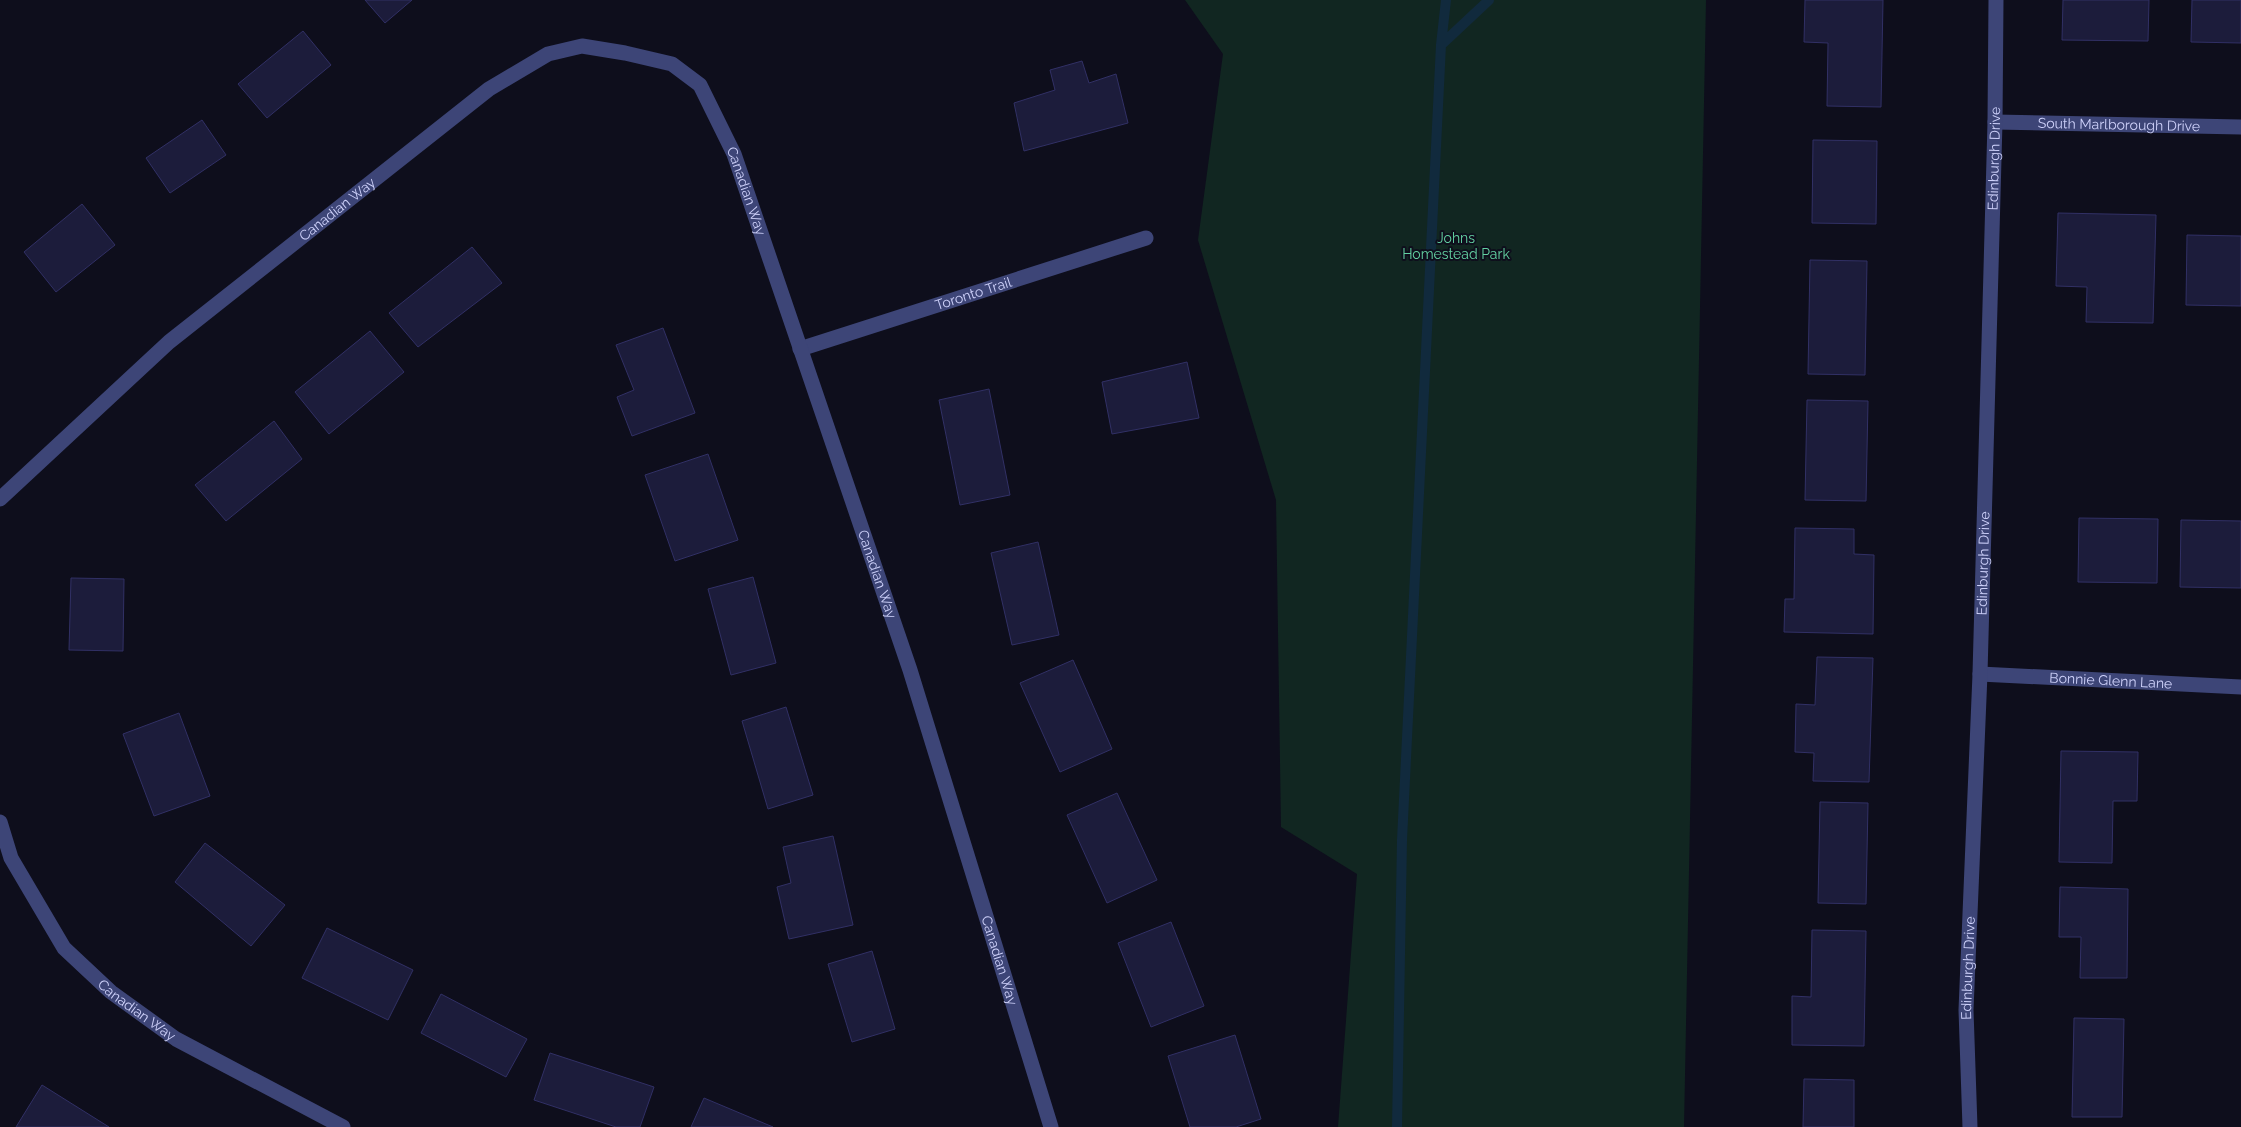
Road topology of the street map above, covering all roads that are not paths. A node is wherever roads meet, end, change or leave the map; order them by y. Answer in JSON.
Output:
{"nodes":[{"id":1,"x":1996,"y":0,"type":"edge"},
{"id":2,"x":1995,"y":122,"type":"junction"},
{"id":3,"x":2241,"y":127,"type":"edge"},
{"id":4,"x":1146,"y":238,"type":"dead end"},
{"id":5,"x":800,"y":349,"type":"junction"},
{"id":6,"x":0,"y":499,"type":"edge"},
{"id":7,"x":1980,"y":674,"type":"junction"},
{"id":8,"x":2241,"y":687,"type":"edge"},
{"id":9,"x":0,"y":822,"type":"edge"},
{"id":10,"x":343,"y":1127,"type":"edge"},
{"id":11,"x":1051,"y":1127,"type":"edge"},
{"id":12,"x":1970,"y":1127,"type":"edge"}],
"edges":[{"from":1,"to":2,"type":"street","name":"Edinburgh Drive"},
{"from":2,"to":3,"type":"street","name":"South Marlborough Drive"},
{"from":2,"to":7,"type":"street","name":"Edinburgh Drive"},
{"from":4,"to":5,"type":"street","name":"Toronto Trail"},
{"from":5,"to":6,"type":"street","name":"Canadian Way"},
{"from":5,"to":11,"type":"street","name":"Canadian Way"},
{"from":7,"to":8,"type":"street","name":"Bonnie Glenn Lane"},
{"from":7,"to":12,"type":"street","name":"Edinburgh Drive"},
{"from":9,"to":10,"type":"street","name":"Canadian Way"}]}
